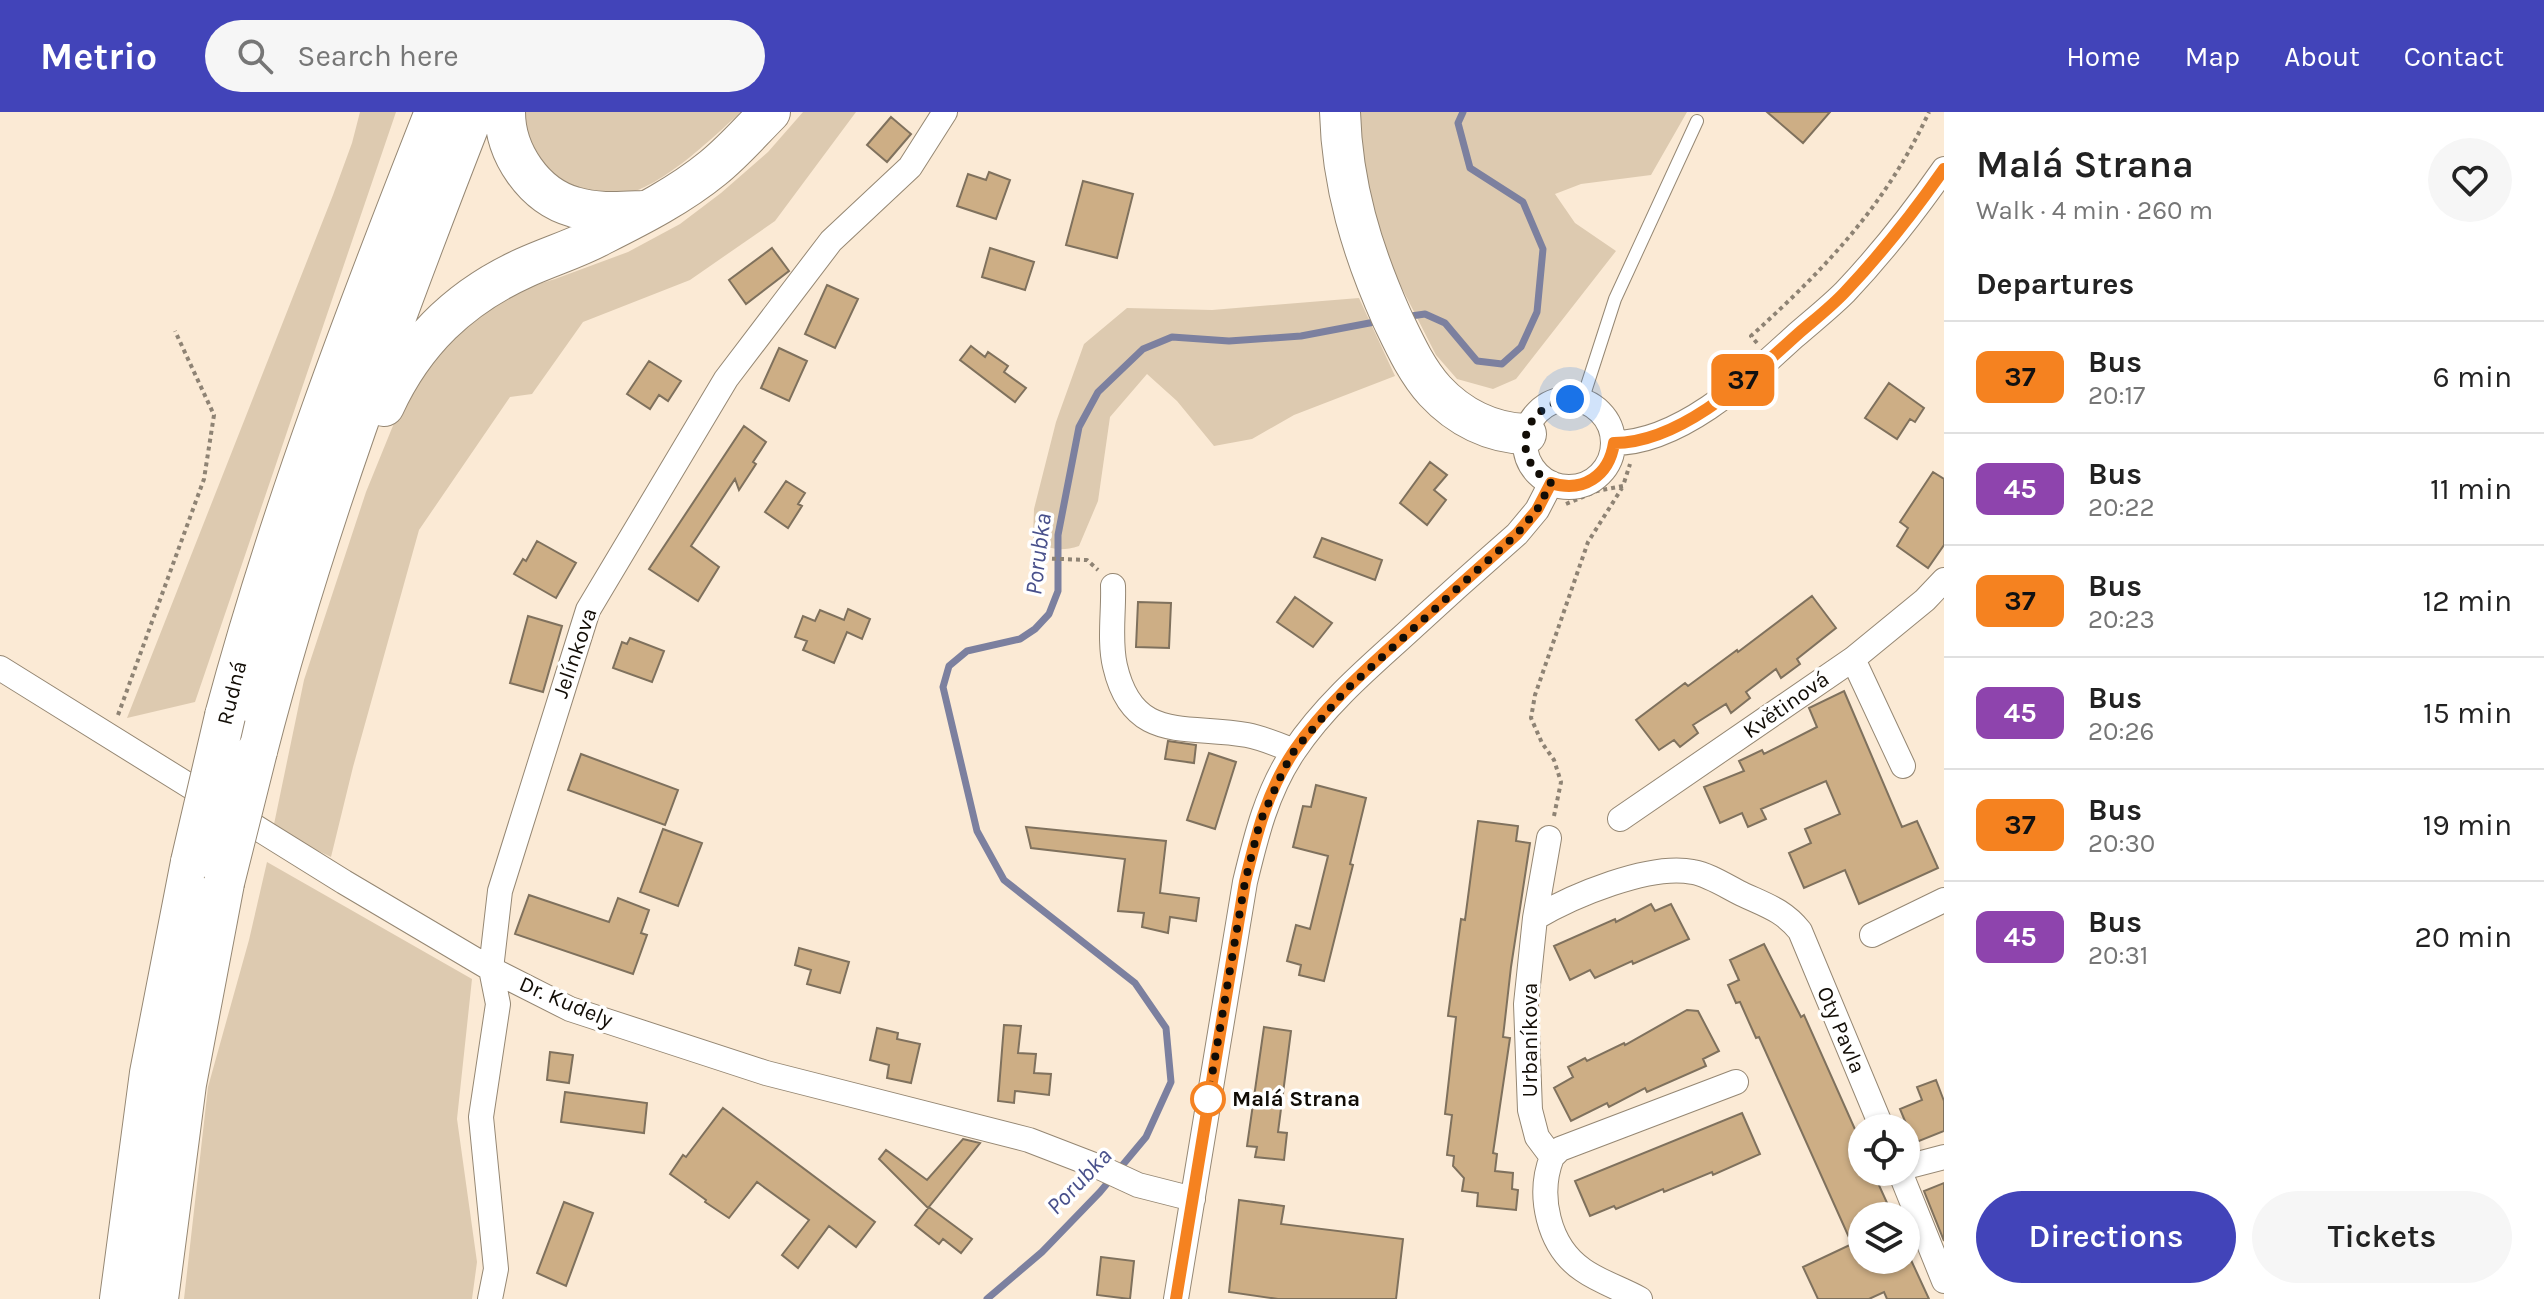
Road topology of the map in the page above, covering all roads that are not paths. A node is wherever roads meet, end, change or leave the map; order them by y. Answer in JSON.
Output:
{"nodes":[{"id":1,"x":435,"y":112,"type":"edge"},
{"id":2,"x":474,"y":112,"type":"edge"},
{"id":3,"x":505,"y":112,"type":"edge"},
{"id":4,"x":770,"y":112,"type":"edge"},
{"id":5,"x":945,"y":112,"type":"edge"},
{"id":6,"x":1340,"y":112,"type":"edge"},
{"id":7,"x":1697,"y":121,"type":"dead end"},
{"id":8,"x":1944,"y":169,"type":"edge"},
{"id":9,"x":643,"y":211,"type":"junction"},
{"id":10,"x":1582,"y":401,"type":"junction"},
{"id":11,"x":1526,"y":434,"type":"junction"},
{"id":12,"x":1614,"y":443,"type":"junction"},
{"id":13,"x":1551,"y":483,"type":"junction"},
{"id":14,"x":309,"y":563,"type":"junction"},
{"id":15,"x":1944,"y":580,"type":"edge"},
{"id":16,"x":1113,"y":586,"type":"dead end"},
{"id":17,"x":1853,"y":659,"type":"junction"},
{"id":18,"x":0,"y":668,"type":"edge"},
{"id":19,"x":1294,"y":751,"type":"junction"},
{"id":20,"x":1903,"y":766,"type":"dead end"},
{"id":21,"x":1620,"y":819,"type":"dead end"},
{"id":22,"x":1549,"y":838,"type":"road end"},
{"id":23,"x":1944,"y":900,"type":"edge"},
{"id":24,"x":1535,"y":918,"type":"junction"},
{"id":25,"x":1872,"y":935,"type":"dead end"},
{"id":26,"x":491,"y":969,"type":"junction"},
{"id":27,"x":1736,"y":1082,"type":"dead end"},
{"id":28,"x":1876,"y":1114,"type":"edge"},
{"id":29,"x":1552,"y":1157,"type":"junction"},
{"id":30,"x":1944,"y":1157,"type":"edge"},
{"id":31,"x":1920,"y":1163,"type":"edge"},
{"id":32,"x":1906,"y":1186,"type":"edge"},
{"id":33,"x":1193,"y":1199,"type":"junction"},
{"id":34,"x":1944,"y":1281,"type":"edge"},
{"id":35,"x":120,"y":1299,"type":"edge"},
{"id":36,"x":158,"y":1299,"type":"edge"},
{"id":37,"x":490,"y":1299,"type":"edge"},
{"id":38,"x":1176,"y":1299,"type":"edge"},
{"id":39,"x":1640,"y":1299,"type":"edge"}],
"edges":[{"from":1,"to":35,"type":"highway","name":"Rudná","bridge":true},
{"from":2,"to":14,"type":"highway","name":"Rudná"},
{"from":3,"to":9,"type":"highway"},
{"from":4,"to":9,"type":"highway"},
{"from":5,"to":26,"type":"street","name":"Jelínkova"},
{"from":6,"to":11,"type":"highway"},
{"from":7,"to":10,"type":"lane"},
{"from":8,"to":12,"type":"street"},
{"from":9,"to":14,"type":"highway"},
{"from":10,"to":11,"type":"street"},
{"from":10,"to":12,"type":"street"},
{"from":11,"to":13,"type":"street"},
{"from":12,"to":13,"type":"street"},
{"from":13,"to":19,"type":"street"},
{"from":14,"to":36,"type":"highway","name":"Rudná","bridge":true},
{"from":15,"to":17,"type":"street","name":"Květinová"},
{"from":16,"to":19,"type":"street"},
{"from":17,"to":20,"type":"street"},
{"from":17,"to":21,"type":"street","name":"Květinová"},
{"from":18,"to":26,"type":"street","name":"Dr. Kudely"},
{"from":19,"to":33,"type":"street"},
{"from":22,"to":24,"type":"street","name":"Urbaníkova"},
{"from":23,"to":25,"type":"street"},
{"from":24,"to":28,"type":"street","name":"Oty Pavla"},
{"from":24,"to":29,"type":"street","name":"Urbaníkova"},
{"from":26,"to":33,"type":"street","name":"Dr. Kudely"},
{"from":26,"to":37,"type":"street","name":"Jelínkova"},
{"from":27,"to":29,"type":"street"},
{"from":29,"to":39,"type":"street"},
{"from":30,"to":31,"type":"street"},
{"from":32,"to":34,"type":"street"},
{"from":33,"to":38,"type":"street"}]}
